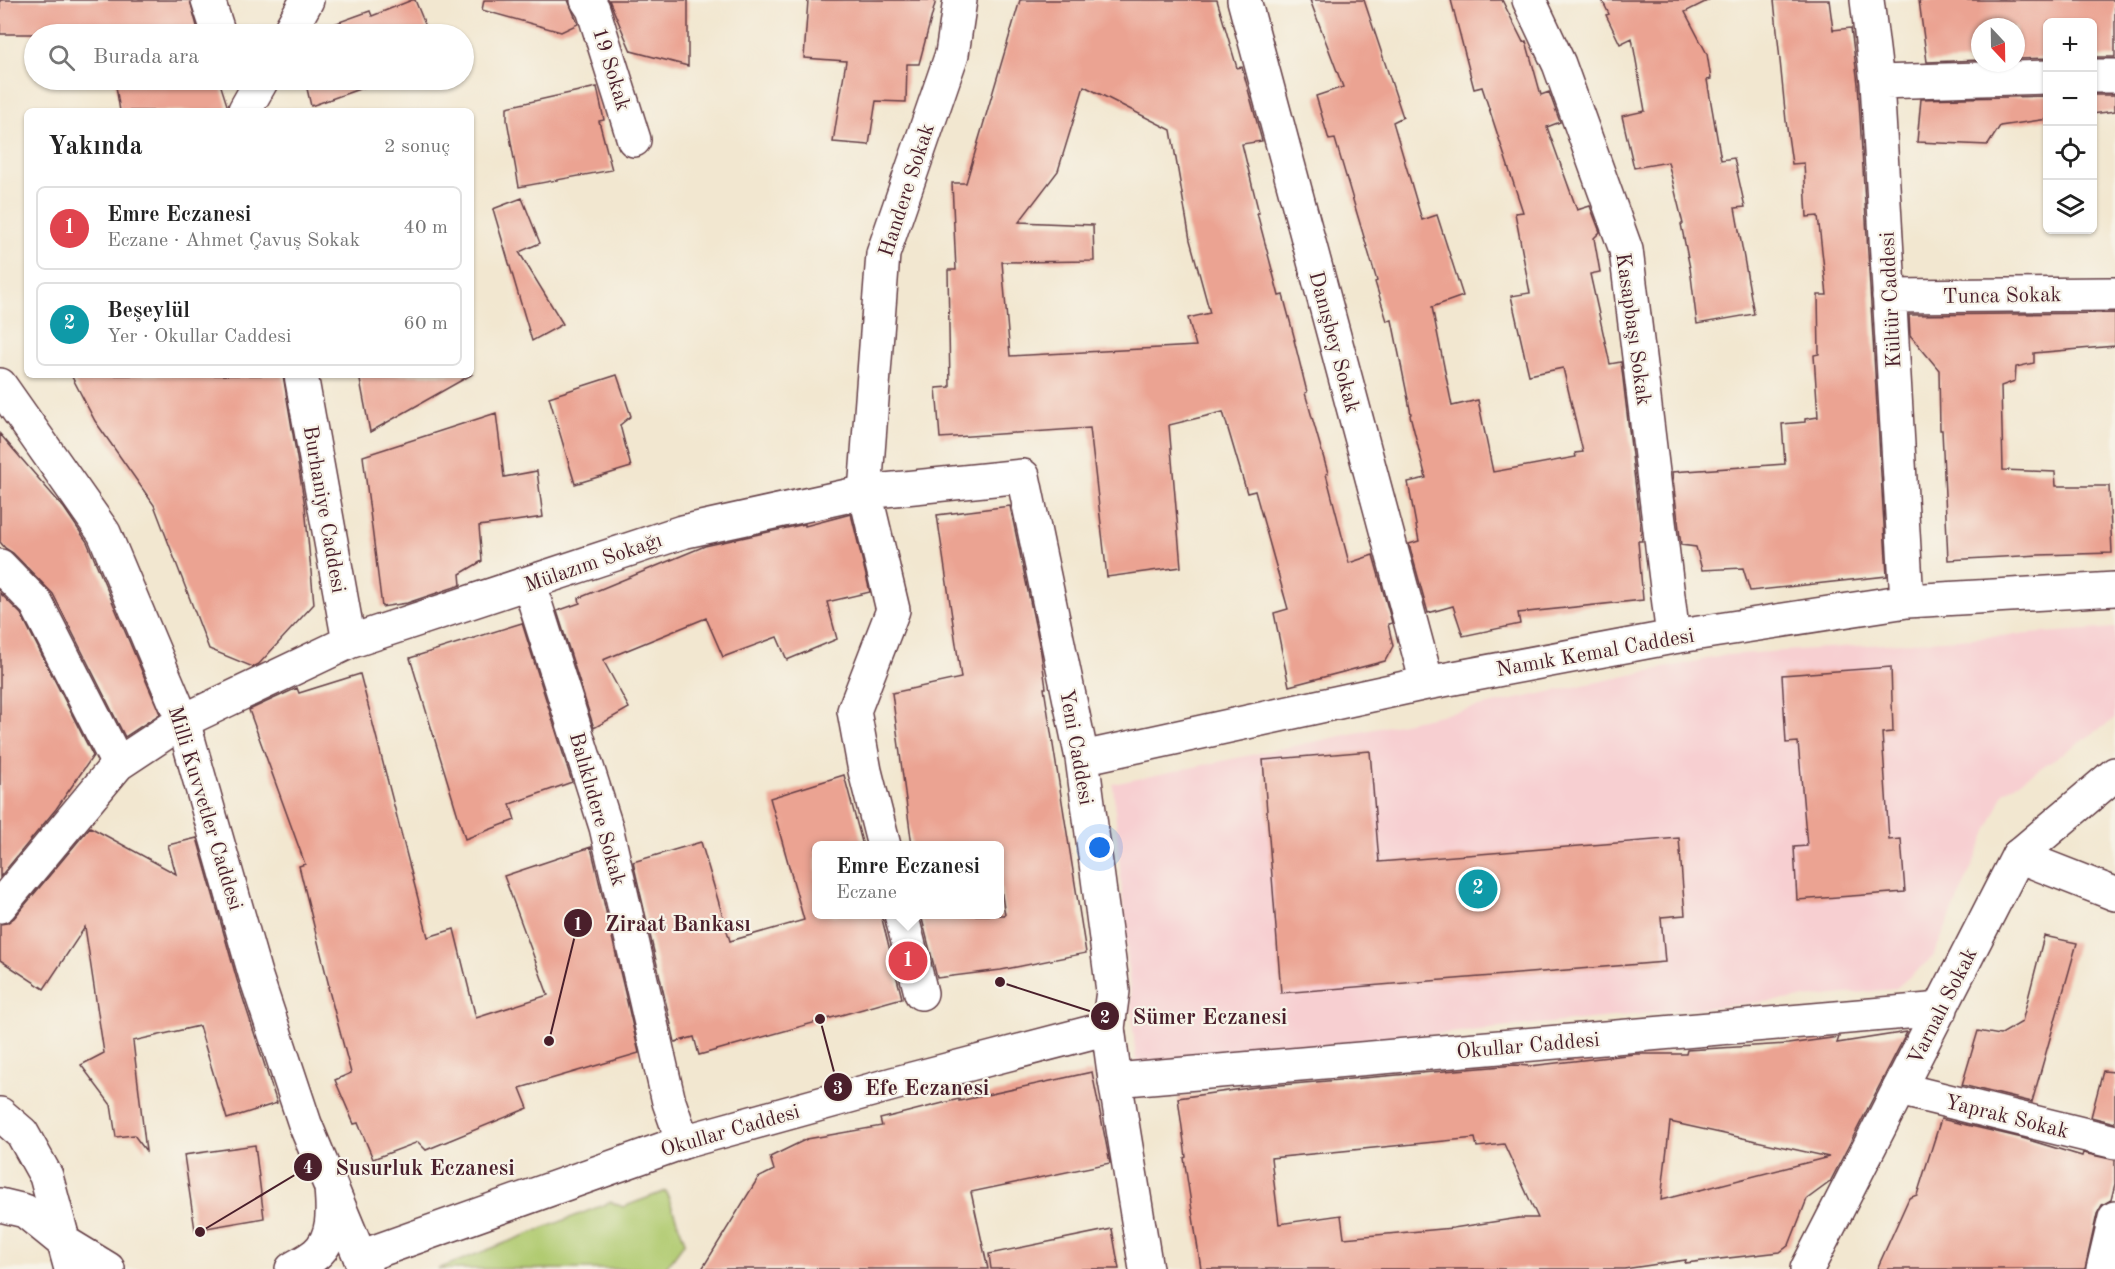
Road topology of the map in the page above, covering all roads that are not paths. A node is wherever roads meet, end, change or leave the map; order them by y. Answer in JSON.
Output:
{"nodes":[{"id":1,"x":208,"y":0,"type":"edge"},
{"id":2,"x":307,"y":0,"type":"edge"},
{"id":3,"x":587,"y":0,"type":"edge"},
{"id":4,"x":960,"y":0,"type":"edge"},
{"id":5,"x":1244,"y":0,"type":"edge"},
{"id":6,"x":1529,"y":0,"type":"edge"},
{"id":7,"x":1867,"y":0,"type":"edge"},
{"id":8,"x":216,"y":24,"type":"edge"},
{"id":9,"x":294,"y":24,"type":"edge"},
{"id":10,"x":2097,"y":76,"type":"edge"},
{"id":11,"x":2115,"y":76,"type":"edge"},
{"id":12,"x":2043,"y":77,"type":"edge"},
{"id":13,"x":1877,"y":82,"type":"junction"},
{"id":14,"x":238,"y":90,"type":"edge"},
{"id":15,"x":257,"y":90,"type":"edge"},
{"id":16,"x":244,"y":108,"type":"edge"},
{"id":17,"x":247,"y":108,"type":"edge"},
{"id":18,"x":634,"y":140,"type":"dead end"},
{"id":19,"x":2115,"y":294,"type":"edge"},
{"id":20,"x":1889,"y":296,"type":"junction"},
{"id":21,"x":302,"y":378,"type":"edge"},
{"id":22,"x":0,"y":385,"type":"edge"},
{"id":23,"x":1023,"y":476,"type":"joint"},
{"id":24,"x":865,"y":492,"type":"junction"},
{"id":25,"x":0,"y":566,"type":"edge"},
{"id":26,"x":529,"y":584,"type":"junction"},
{"id":27,"x":2115,"y":589,"type":"edge"},
{"id":28,"x":1907,"y":601,"type":"junction"},
{"id":29,"x":1673,"y":637,"type":"junction"},
{"id":30,"x":349,"y":642,"type":"junction"},
{"id":31,"x":1427,"y":683,"type":"junction"},
{"id":32,"x":183,"y":722,"type":"junction"},
{"id":33,"x":1082,"y":758,"type":"junction"},
{"id":34,"x":118,"y":764,"type":"junction"},
{"id":35,"x":2115,"y":774,"type":"edge"},
{"id":36,"x":883,"y":841,"type":"edge"},
{"id":37,"x":2018,"y":856,"type":"junction"},
{"id":38,"x":2115,"y":894,"type":"edge"},
{"id":39,"x":0,"y":906,"type":"edge"},
{"id":40,"x":902,"y":919,"type":"edge"},
{"id":41,"x":921,"y":993,"type":"dead end"},
{"id":42,"x":1941,"y":1009,"type":"junction"},
{"id":43,"x":1108,"y":1028,"type":"junction"},
{"id":44,"x":1114,"y":1080,"type":"junction"},
{"id":45,"x":1899,"y":1089,"type":"junction"},
{"id":46,"x":0,"y":1114,"type":"edge"},
{"id":47,"x":683,"y":1142,"type":"junction"},
{"id":48,"x":2115,"y":1142,"type":"edge"},
{"id":49,"x":331,"y":1188,"type":"junction"},
{"id":50,"x":0,"y":1205,"type":"edge"},
{"id":51,"x":2115,"y":1218,"type":"edge"},
{"id":52,"x":67,"y":1255,"type":"edge"},
{"id":53,"x":362,"y":1263,"type":"edge"},
{"id":54,"x":108,"y":1269,"type":"edge"},
{"id":55,"x":292,"y":1269,"type":"edge"},
{"id":56,"x":322,"y":1269,"type":"edge"},
{"id":57,"x":1146,"y":1269,"type":"edge"},
{"id":58,"x":1807,"y":1269,"type":"edge"},
{"id":59,"x":2103,"y":1269,"type":"edge"}],
"edges":[{"from":1,"to":8,"type":"street"},
{"from":2,"to":9,"type":"street"},
{"from":3,"to":18,"type":"street","name":"19 Sokak"},
{"from":4,"to":24,"type":"street","name":"Handere Sokak"},
{"from":5,"to":31,"type":"street","name":"Danışbey Sokak"},
{"from":6,"to":29,"type":"street","name":"Kasapbaşı Sokak"},
{"from":7,"to":13,"type":"street","name":"Kültür Caddesi"},
{"from":10,"to":11,"type":"street"},
{"from":12,"to":13,"type":"street"},
{"from":13,"to":20,"type":"street","name":"Kültür Caddesi"},
{"from":14,"to":16,"type":"street"},
{"from":15,"to":17,"type":"street"},
{"from":19,"to":20,"type":"street","name":"Tunca Sokak"},
{"from":20,"to":28,"type":"street","name":"Kültür Caddesi"},
{"from":21,"to":30,"type":"street","name":"Burhaniye Caddesi"},
{"from":22,"to":32,"type":"street","name":"Milli Kuvvetler Caddesi"},
{"from":23,"to":24,"type":"street","name":"Mülazım Sokağı"},
{"from":23,"to":33,"type":"street","name":"Yeni Caddesi"},
{"from":24,"to":26,"type":"street","name":"Mülazım Sokağı"},
{"from":24,"to":36,"type":"street","name":"Handere Sokak"},
{"from":25,"to":34,"type":"street"},
{"from":26,"to":30,"type":"street","name":"Mülazım Sokağı"},
{"from":26,"to":47,"type":"street","name":"Balıklıdere Sokak"},
{"from":27,"to":28,"type":"street","name":"Namık Kemal Caddesi"},
{"from":28,"to":29,"type":"street","name":"Namık Kemal Caddesi"},
{"from":29,"to":31,"type":"street","name":"Namık Kemal Caddesi"},
{"from":30,"to":32,"type":"street","name":"Mülazım Sokağı"},
{"from":31,"to":33,"type":"street","name":"Namık Kemal Caddesi"},
{"from":32,"to":34,"type":"street","name":"Mülazım Sokağı"},
{"from":32,"to":49,"type":"street","name":"Milli Kuvvetler Caddesi"},
{"from":33,"to":43,"type":"street","name":"Yeni Caddesi"},
{"from":34,"to":39,"type":"street","name":"Mülazım Sokağı"},
{"from":35,"to":37,"type":"street","name":"Varnalı Sokak"},
{"from":37,"to":38,"type":"street"},
{"from":37,"to":42,"type":"street","name":"Varnalı Sokak"},
{"from":40,"to":41,"type":"street"},
{"from":42,"to":44,"type":"street","name":"Okullar Caddesi"},
{"from":42,"to":45,"type":"street","name":"Varnalı Sokak"},
{"from":43,"to":44,"type":"street","name":"Yeni Caddesi"},
{"from":43,"to":47,"type":"street","name":"Okullar Caddesi"},
{"from":44,"to":57,"type":"street","name":"Yeni Caddesi"},
{"from":45,"to":48,"type":"street","name":"Yaprak Sokak"},
{"from":45,"to":58,"type":"street","name":"Varnalı Sokak"},
{"from":46,"to":52,"type":"street"},
{"from":47,"to":53,"type":"street","name":"Okullar Caddesi"},
{"from":49,"to":53,"type":"street","name":"Milli Kuvvetler Caddesi"},
{"from":49,"to":55,"type":"street"},
{"from":50,"to":52,"type":"street"},
{"from":51,"to":59,"type":"street"},
{"from":52,"to":54,"type":"street"},
{"from":53,"to":56,"type":"street","name":"Okullar Caddesi"}]}
